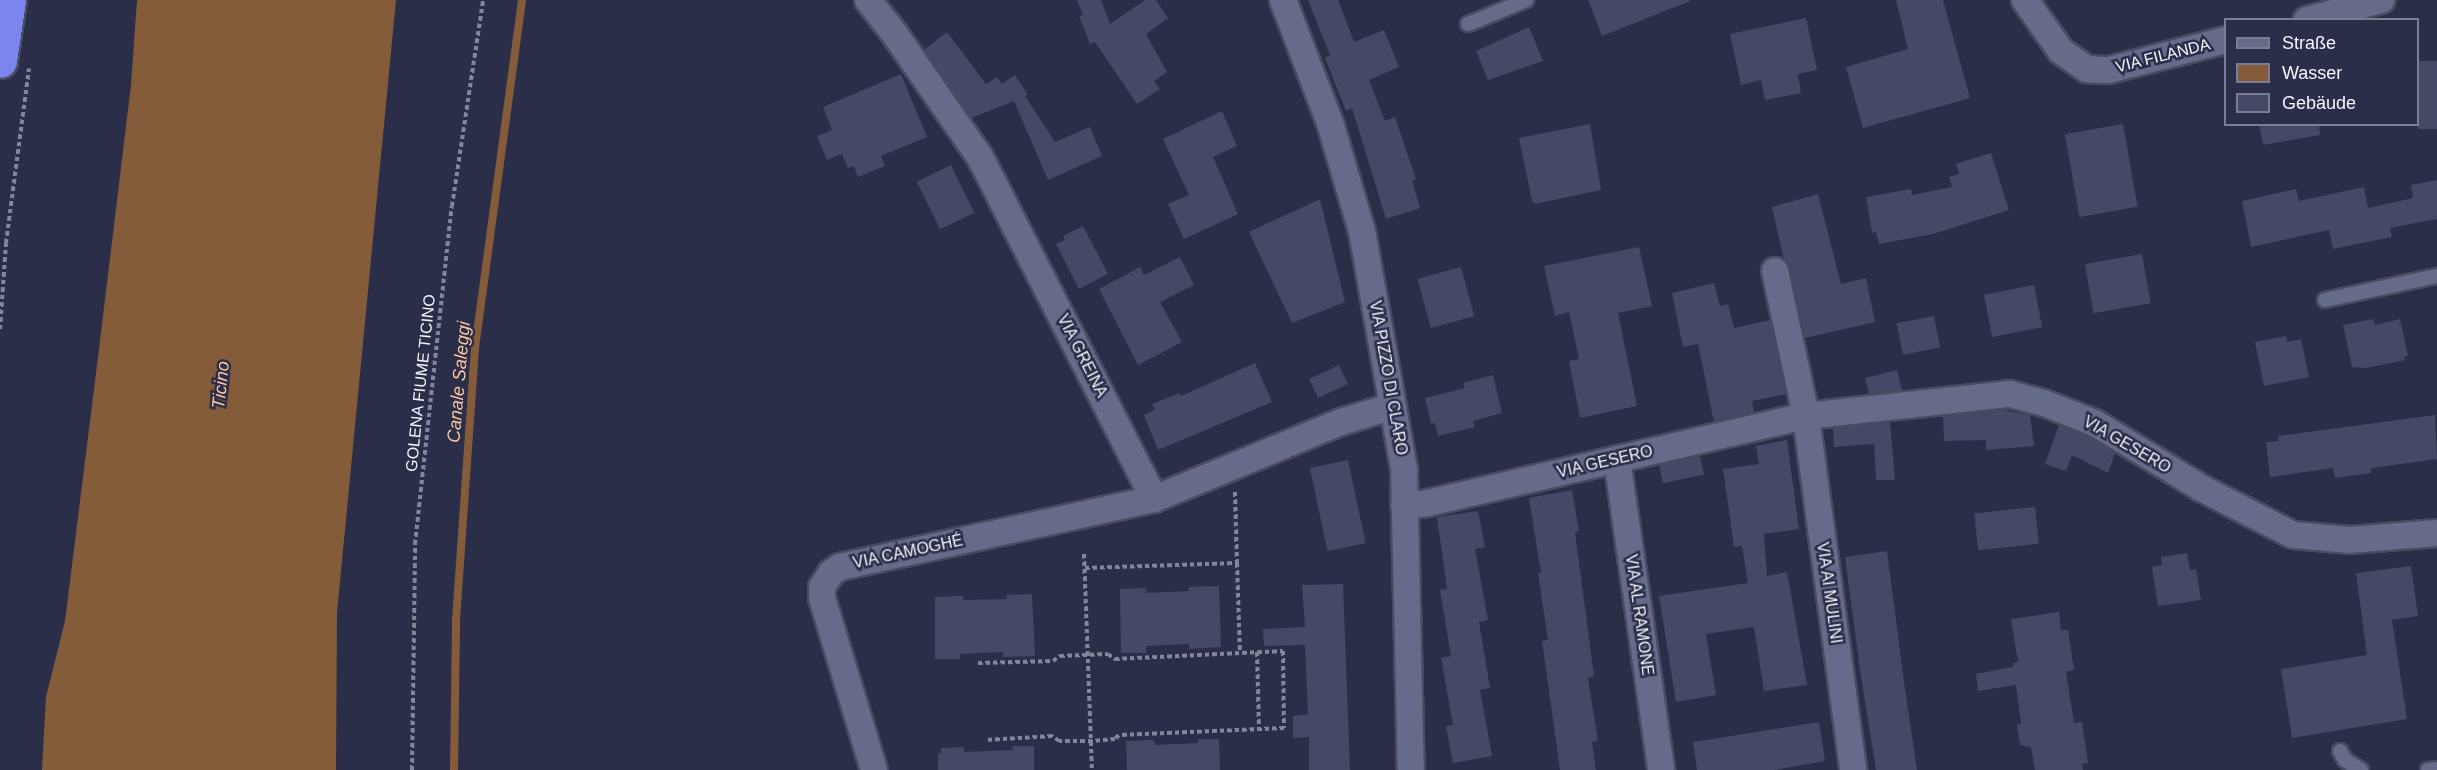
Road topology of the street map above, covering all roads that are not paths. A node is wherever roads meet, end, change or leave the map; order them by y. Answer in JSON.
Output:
{"nodes":[{"id":1,"x":9,"y":0,"type":"edge"},
{"id":2,"x":868,"y":0,"type":"edge"},
{"id":3,"x":1283,"y":0,"type":"edge"},
{"id":4,"x":1526,"y":0,"type":"edge"},
{"id":5,"x":2025,"y":0,"type":"edge"},
{"id":6,"x":2381,"y":0,"type":"edge"},
{"id":7,"x":2314,"y":18,"type":"edge"},
{"id":8,"x":1468,"y":24,"type":"dead end"},
{"id":9,"x":2224,"y":41,"type":"edge"},
{"id":10,"x":15,"y":59,"type":"edge"},
{"id":11,"x":1775,"y":271,"type":"dead end"},
{"id":12,"x":2437,"y":276,"type":"edge"},
{"id":13,"x":2325,"y":300,"type":"dead end"},
{"id":14,"x":1393,"y":406,"type":"junction"},
{"id":15,"x":1806,"y":416,"type":"junction"},
{"id":16,"x":1617,"y":459,"type":"junction"},
{"id":17,"x":1154,"y":499,"type":"junction"},
{"id":18,"x":1404,"y":506,"type":"junction"},
{"id":19,"x":2437,"y":533,"type":"edge"},
{"id":20,"x":2340,"y":751,"type":"dead end"},
{"id":21,"x":2437,"y":769,"type":"edge"},
{"id":22,"x":874,"y":770,"type":"edge"},
{"id":23,"x":1412,"y":770,"type":"edge"},
{"id":24,"x":1661,"y":770,"type":"edge"},
{"id":25,"x":1853,"y":770,"type":"edge"},
{"id":26,"x":2361,"y":770,"type":"edge"},
{"id":27,"x":2428,"y":770,"type":"edge"}],
"edges":[{"from":1,"to":10,"type":"highway"},
{"from":2,"to":17,"type":"street","name":"VIA GREINA"},
{"from":3,"to":14,"type":"street","name":"VIA PIZZO DI CLARO"},
{"from":4,"to":8,"type":"lane"},
{"from":5,"to":9,"type":"street","name":"VIA FILANDA"},
{"from":6,"to":7,"type":"street"},
{"from":11,"to":15,"type":"street"},
{"from":12,"to":13,"type":"lane"},
{"from":14,"to":17,"type":"street"},
{"from":14,"to":18,"type":"street","name":"VIA PIZZO DI CLARO"},
{"from":15,"to":16,"type":"street","name":"VIA GESERO"},
{"from":15,"to":19,"type":"street","name":"VIA GESERO"},
{"from":15,"to":25,"type":"street","name":"VIA AI MULINI"},
{"from":16,"to":18,"type":"street","name":"VIA GESERO"},
{"from":16,"to":24,"type":"street","name":"VIA AL RAMONE"},
{"from":17,"to":22,"type":"street","name":"VIA CAMOGHÉ"},
{"from":18,"to":23,"type":"street","name":"VIA PIZZO DI CLARO"},
{"from":20,"to":26,"type":"lane"},
{"from":21,"to":27,"type":"lane"}]}
